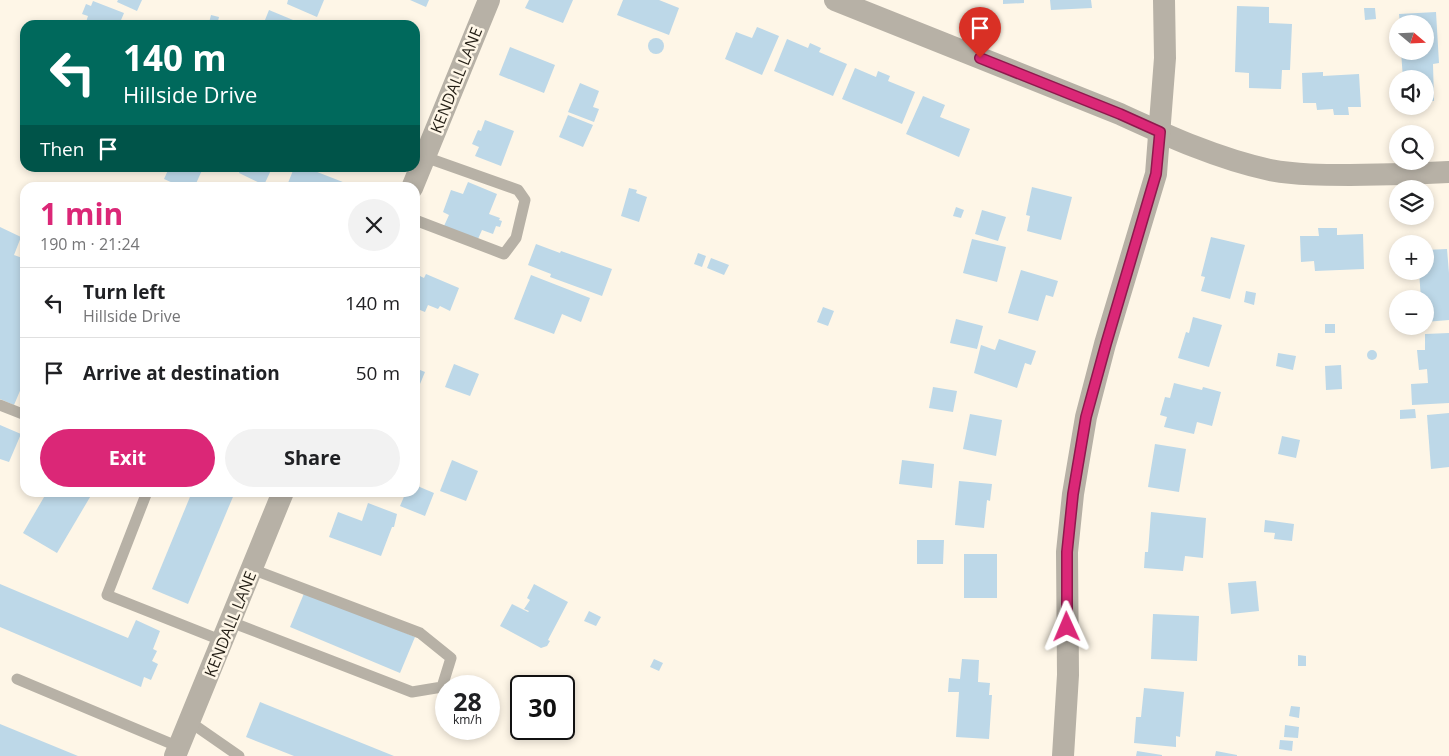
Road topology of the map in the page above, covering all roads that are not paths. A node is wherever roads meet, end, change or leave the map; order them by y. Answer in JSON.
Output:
{"nodes":[{"id":1,"x":489,"y":0,"type":"edge"},
{"id":2,"x":835,"y":0,"type":"edge"},
{"id":3,"x":1164,"y":0,"type":"edge"},
{"id":4,"x":1160,"y":132,"type":"junction"},
{"id":5,"x":425,"y":157,"type":"junction"},
{"id":6,"x":420,"y":169,"type":"edge"},
{"id":7,"x":1449,"y":172,"type":"edge"},
{"id":8,"x":420,"y":222,"type":"edge"},
{"id":9,"x":0,"y":405,"type":"edge"},
{"id":10,"x":20,"y":414,"type":"edge"},
{"id":11,"x":145,"y":497,"type":"edge"},
{"id":12,"x":281,"y":497,"type":"edge"},
{"id":13,"x":252,"y":569,"type":"junction"},
{"id":14,"x":227,"y":632,"type":"junction"},
{"id":15,"x":17,"y":679,"type":"dead end"},
{"id":16,"x":190,"y":722,"type":"junction"},
{"id":17,"x":177,"y":752,"type":"edge"},
{"id":18,"x":238,"y":756,"type":"edge"},
{"id":19,"x":1063,"y":756,"type":"edge"}],
"edges":[{"from":1,"to":5,"type":"street","name":"KENDALL LANE"},
{"from":2,"to":4,"type":"street"},
{"from":3,"to":4,"type":"street"},
{"from":4,"to":7,"type":"street"},
{"from":4,"to":19,"type":"street"},
{"from":5,"to":6,"type":"street","name":"KENDALL LANE"},
{"from":5,"to":8,"type":"lane"},
{"from":9,"to":10,"type":"lane"},
{"from":11,"to":14,"type":"lane"},
{"from":12,"to":13,"type":"street","name":"KENDALL LANE"},
{"from":13,"to":14,"type":"street","name":"KENDALL LANE"},
{"from":13,"to":14,"type":"lane"},
{"from":14,"to":16,"type":"street","name":"KENDALL LANE"},
{"from":15,"to":17,"type":"lane"},
{"from":16,"to":17,"type":"street","name":"KENDALL LANE"},
{"from":16,"to":18,"type":"lane"}]}
